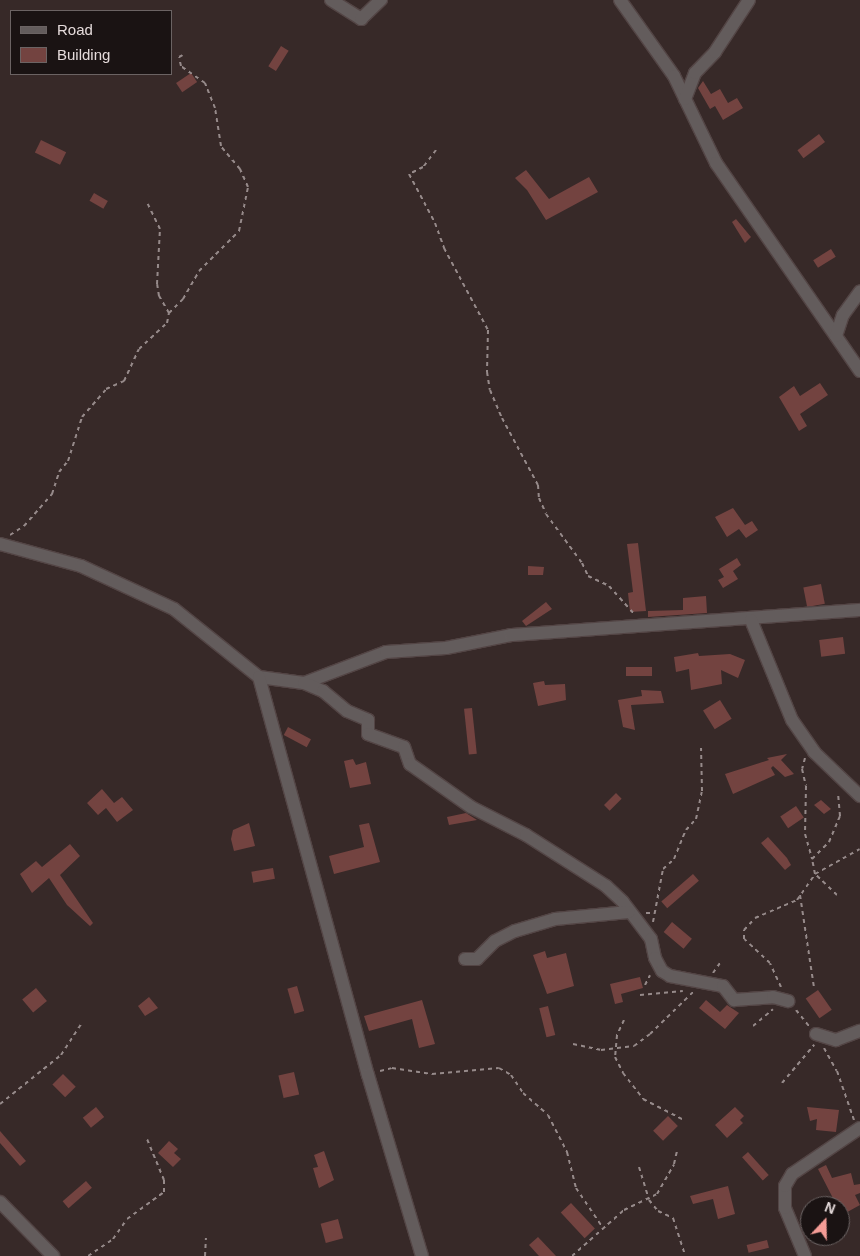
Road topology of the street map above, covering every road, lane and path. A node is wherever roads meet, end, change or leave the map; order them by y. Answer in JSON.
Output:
{"nodes":[{"id":1,"x":331,"y":0,"type":"edge"},
{"id":2,"x":381,"y":0,"type":"edge"},
{"id":3,"x":620,"y":0,"type":"edge"},
{"id":4,"x":749,"y":0,"type":"edge"},
{"id":5,"x":183,"y":54,"type":"dead end"},
{"id":6,"x":685,"y":98,"type":"junction"},
{"id":7,"x":436,"y":150,"type":"dead end"},
{"id":8,"x":148,"y":204,"type":"dead end"},
{"id":9,"x":860,"y":292,"type":"edge"},
{"id":10,"x":169,"y":313,"type":"junction"},
{"id":11,"x":836,"y":336,"type":"junction"},
{"id":12,"x":860,"y":371,"type":"edge"},
{"id":13,"x":2,"y":544,"type":"edge"},
{"id":14,"x":860,"y":610,"type":"edge"},
{"id":15,"x":638,"y":616,"type":"dead end"},
{"id":16,"x":751,"y":620,"type":"junction"},
{"id":17,"x":259,"y":677,"type":"junction"},
{"id":18,"x":304,"y":683,"type":"junction"},
{"id":19,"x":808,"y":743,"type":"junction"},
{"id":20,"x":701,"y":748,"type":"dead end"},
{"id":21,"x":836,"y":789,"type":"dead end"},
{"id":22,"x":860,"y":796,"type":"edge"},
{"id":23,"x":860,"y":849,"type":"edge"},
{"id":24,"x":812,"y":859,"type":"junction"},
{"id":25,"x":815,"y":874,"type":"junction"},
{"id":26,"x":800,"y":895,"type":"junction"},
{"id":27,"x":837,"y":895,"type":"dead end"},
{"id":28,"x":629,"y":912,"type":"junction"},
{"id":29,"x":651,"y":939,"type":"junction"},
{"id":30,"x":465,"y":958,"type":"dead end"},
{"id":31,"x":720,"y":963,"type":"dead end"},
{"id":32,"x":704,"y":980,"type":"junction"},
{"id":33,"x":814,"y":988,"type":"dead end"},
{"id":34,"x":640,"y":994,"type":"dead end"},
{"id":35,"x":784,"y":1000,"type":"junction"},
{"id":36,"x":624,"y":1020,"type":"dead end"},
{"id":37,"x":81,"y":1024,"type":"dead end"},
{"id":38,"x":752,"y":1026,"type":"dead end"},
{"id":39,"x":860,"y":1031,"type":"edge"},
{"id":40,"x":818,"y":1037,"type":"junction"},
{"id":41,"x":573,"y":1044,"type":"dead end"},
{"id":42,"x":616,"y":1049,"type":"junction"},
{"id":43,"x":368,"y":1075,"type":"junction"},
{"id":44,"x":782,"y":1083,"type":"dead end"},
{"id":45,"x":0,"y":1104,"type":"edge"},
{"id":46,"x":682,"y":1119,"type":"dead end"},
{"id":47,"x":859,"y":1130,"type":"edge"},
{"id":48,"x":147,"y":1139,"type":"dead end"},
{"id":49,"x":677,"y":1152,"type":"dead end"},
{"id":50,"x":638,"y":1167,"type":"dead end"},
{"id":51,"x":649,"y":1200,"type":"junction"},
{"id":52,"x":0,"y":1202,"type":"edge"},
{"id":53,"x":603,"y":1228,"type":"junction"},
{"id":54,"x":206,"y":1238,"type":"dead end"},
{"id":55,"x":579,"y":1251,"type":"junction"},
{"id":56,"x":54,"y":1256,"type":"edge"},
{"id":57,"x":88,"y":1256,"type":"edge"},
{"id":58,"x":205,"y":1256,"type":"edge"},
{"id":59,"x":422,"y":1256,"type":"edge"},
{"id":60,"x":572,"y":1256,"type":"edge"},
{"id":61,"x":581,"y":1256,"type":"edge"},
{"id":62,"x":685,"y":1256,"type":"edge"},
{"id":63,"x":805,"y":1256,"type":"edge"}],
"edges":[{"from":1,"to":2,"type":"street"},
{"from":3,"to":6,"type":"street"},
{"from":4,"to":6,"type":"street"},
{"from":5,"to":10,"type":"path"},
{"from":6,"to":11,"type":"street"},
{"from":7,"to":15,"type":"path"},
{"from":8,"to":10,"type":"path"},
{"from":9,"to":11,"type":"street"},
{"from":10,"to":13,"type":"path"},
{"from":11,"to":12,"type":"street"},
{"from":13,"to":17,"type":"street"},
{"from":14,"to":16,"type":"street"},
{"from":16,"to":18,"type":"street"},
{"from":16,"to":19,"type":"street"},
{"from":17,"to":18,"type":"street"},
{"from":17,"to":43,"type":"street"},
{"from":18,"to":28,"type":"street"},
{"from":19,"to":22,"type":"street"},
{"from":19,"to":24,"type":"path"},
{"from":20,"to":29,"type":"path"},
{"from":21,"to":24,"type":"path"},
{"from":23,"to":25,"type":"path"},
{"from":24,"to":25,"type":"path"},
{"from":25,"to":26,"type":"path"},
{"from":25,"to":27,"type":"path"},
{"from":26,"to":33,"type":"path"},
{"from":26,"to":35,"type":"path"},
{"from":28,"to":29,"type":"street"},
{"from":28,"to":30,"type":"street"},
{"from":29,"to":32,"type":"street"},
{"from":31,"to":32,"type":"path"},
{"from":32,"to":35,"type":"street"},
{"from":34,"to":42,"type":"path"},
{"from":35,"to":38,"type":"path"},
{"from":35,"to":40,"type":"path"},
{"from":36,"to":42,"type":"path"},
{"from":37,"to":45,"type":"path"},
{"from":39,"to":40,"type":"street"},
{"from":40,"to":44,"type":"path"},
{"from":40,"to":47,"type":"path"},
{"from":41,"to":42,"type":"path"},
{"from":42,"to":46,"type":"path"},
{"from":43,"to":53,"type":"path"},
{"from":43,"to":59,"type":"street"},
{"from":47,"to":63,"type":"street"},
{"from":48,"to":57,"type":"path"},
{"from":49,"to":51,"type":"path"},
{"from":50,"to":51,"type":"path"},
{"from":51,"to":53,"type":"path"},
{"from":51,"to":62,"type":"path"},
{"from":52,"to":56,"type":"street"},
{"from":53,"to":55,"type":"path"},
{"from":54,"to":58,"type":"path"},
{"from":55,"to":60,"type":"path"},
{"from":55,"to":61,"type":"path"}]}
